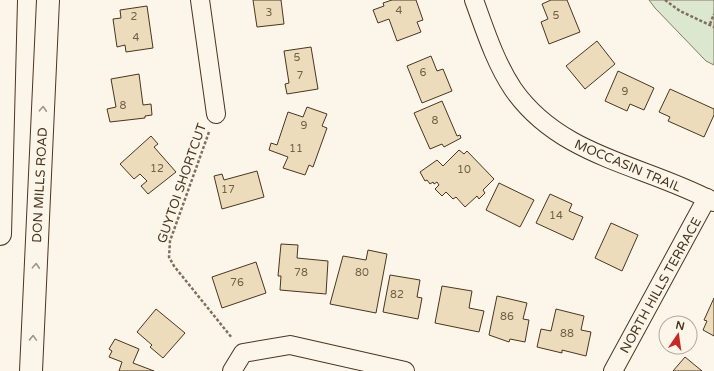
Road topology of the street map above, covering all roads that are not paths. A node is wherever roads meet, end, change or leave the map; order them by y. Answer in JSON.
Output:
{"nodes":[{"id":1,"x":6,"y":0,"type":"edge"},
{"id":2,"x":48,"y":0,"type":"edge"},
{"id":3,"x":200,"y":0,"type":"edge"},
{"id":4,"x":474,"y":0,"type":"edge"},
{"id":5,"x":216,"y":114,"type":"road end"},
{"id":6,"x":711,"y":200,"type":"edge"},
{"id":7,"x":0,"y":234,"type":"edge"},
{"id":8,"x":31,"y":371,"type":"edge"},
{"id":9,"x":232,"y":371,"type":"edge"},
{"id":10,"x":405,"y":371,"type":"edge"},
{"id":11,"x":613,"y":371,"type":"edge"}],
"edges":[{"from":1,"to":7,"type":"main road"},
{"from":8,"to":2,"type":"main road","name":"DON MILLS ROAD","one_way":true},
{"from":3,"to":5,"type":"street"},
{"from":4,"to":6,"type":"street","name":"MOCCASIN TRAIL"},
{"from":6,"to":11,"type":"street","name":"NORTH HILLS TERRACE"},
{"from":9,"to":10,"type":"street"}]}
